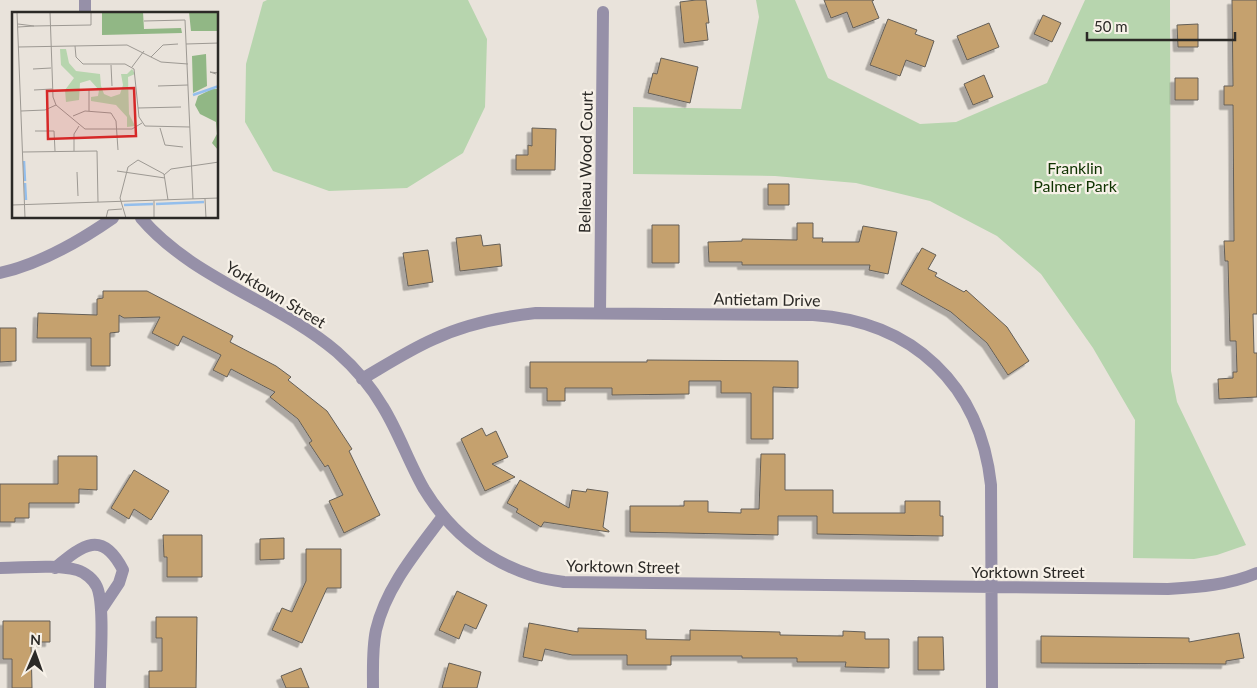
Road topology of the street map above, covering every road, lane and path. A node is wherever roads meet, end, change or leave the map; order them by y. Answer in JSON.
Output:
{"nodes":[{"id":1,"x":603,"y":12,"type":"dead end"},
{"id":2,"x":112,"y":219,"type":"edge"},
{"id":3,"x":142,"y":219,"type":"edge"},
{"id":4,"x":0,"y":273,"type":"edge"},
{"id":5,"x":600,"y":313,"type":"junction"},
{"id":6,"x":362,"y":378,"type":"junction"},
{"id":7,"x":443,"y":516,"type":"junction"},
{"id":8,"x":0,"y":568,"type":"edge"},
{"id":9,"x":55,"y":568,"type":"junction"},
{"id":10,"x":1257,"y":572,"type":"edge"},
{"id":11,"x":990,"y":587,"type":"junction"},
{"id":12,"x":101,"y":610,"type":"junction"},
{"id":13,"x":100,"y":688,"type":"edge"},
{"id":14,"x":373,"y":688,"type":"edge"},
{"id":15,"x":992,"y":688,"type":"edge"}],
"edges":[{"from":1,"to":5,"type":"street","name":"Belleau Wood Court"},
{"from":2,"to":4,"type":"street"},
{"from":3,"to":6,"type":"street","name":"Yorktown Street"},
{"from":5,"to":6,"type":"street","name":"Antietam Drive"},
{"from":5,"to":11,"type":"street","name":"Antietam Drive"},
{"from":6,"to":7,"type":"street","name":"Yorktown Street"},
{"from":7,"to":11,"type":"street","name":"Yorktown Street"},
{"from":7,"to":14,"type":"street"},
{"from":8,"to":9,"type":"street"},
{"from":9,"to":12,"type":"street"},
{"from":9,"to":12,"type":"street"},
{"from":10,"to":11,"type":"street","name":"Yorktown Street"},
{"from":11,"to":15,"type":"street","name":"Antietam Drive"},
{"from":12,"to":13,"type":"street"}]}
